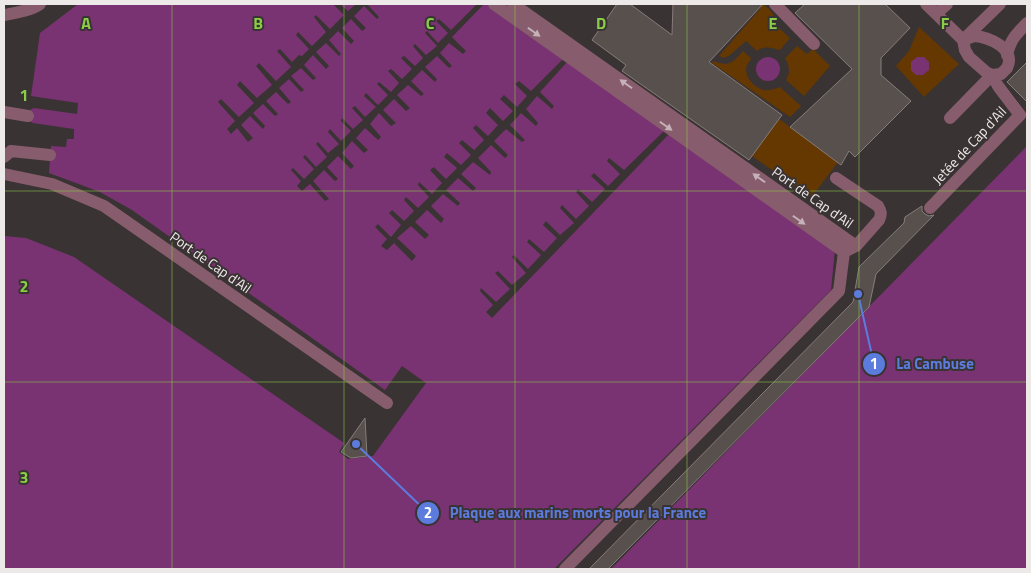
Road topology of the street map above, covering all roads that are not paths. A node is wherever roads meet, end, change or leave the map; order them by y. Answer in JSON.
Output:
{"nodes":[{"id":1,"x":40,"y":4,"type":"edge"},
{"id":2,"x":494,"y":4,"type":"edge"},
{"id":3,"x":513,"y":4,"type":"edge"},
{"id":4,"x":775,"y":4,"type":"edge"},
{"id":5,"x":926,"y":4,"type":"edge"},
{"id":6,"x":947,"y":4,"type":"edge"},
{"id":7,"x":1000,"y":4,"type":"edge"},
{"id":8,"x":937,"y":13,"type":"junction"},
{"id":9,"x":4,"y":15,"type":"edge"},
{"id":10,"x":1027,"y":22,"type":"edge"},
{"id":11,"x":964,"y":40,"type":"junction"},
{"id":12,"x":814,"y":44,"type":"dead end"},
{"id":13,"x":1007,"y":55,"type":"junction"},
{"id":14,"x":992,"y":75,"type":"junction"},
{"id":15,"x":4,"y":112,"type":"edge"},
{"id":16,"x":28,"y":116,"type":"dead end"},
{"id":17,"x":950,"y":118,"type":"dead end"},
{"id":18,"x":50,"y":155,"type":"dead end"},
{"id":19,"x":4,"y":158,"type":"edge"},
{"id":20,"x":4,"y":174,"type":"edge"},
{"id":21,"x":836,"y":178,"type":"dead end"},
{"id":22,"x":930,"y":208,"type":"dead end"},
{"id":23,"x":856,"y":246,"type":"junction"},
{"id":24,"x":844,"y":252,"type":"junction"},
{"id":25,"x":387,"y":402,"type":"dead end"},
{"id":26,"x":565,"y":569,"type":"edge"}],
"edges":[{"from":1,"to":9,"type":"street"},
{"from":2,"to":24,"type":"street","one_way":true},
{"from":23,"to":3,"type":"street","name":"Port de Cap d'Ail","one_way":true},
{"from":4,"to":12,"type":"street"},
{"from":5,"to":8,"type":"street"},
{"from":6,"to":8,"type":"street"},
{"from":7,"to":11,"type":"street"},
{"from":8,"to":11,"type":"street"},
{"from":10,"to":13,"type":"street"},
{"from":11,"to":13,"type":"street"},
{"from":11,"to":14,"type":"street"},
{"from":13,"to":14,"type":"street"},
{"from":14,"to":17,"type":"street"},
{"from":14,"to":22,"type":"street","name":"Jetée de Cap d'Ail"},
{"from":15,"to":16,"type":"street"},
{"from":18,"to":19,"type":"street"},
{"from":20,"to":25,"type":"street","name":"Port de Cap d'Ail"},
{"from":21,"to":23,"type":"street"},
{"from":23,"to":24,"type":"street","name":"Port de Cap d'Ail"},
{"from":24,"to":26,"type":"street"}]}
